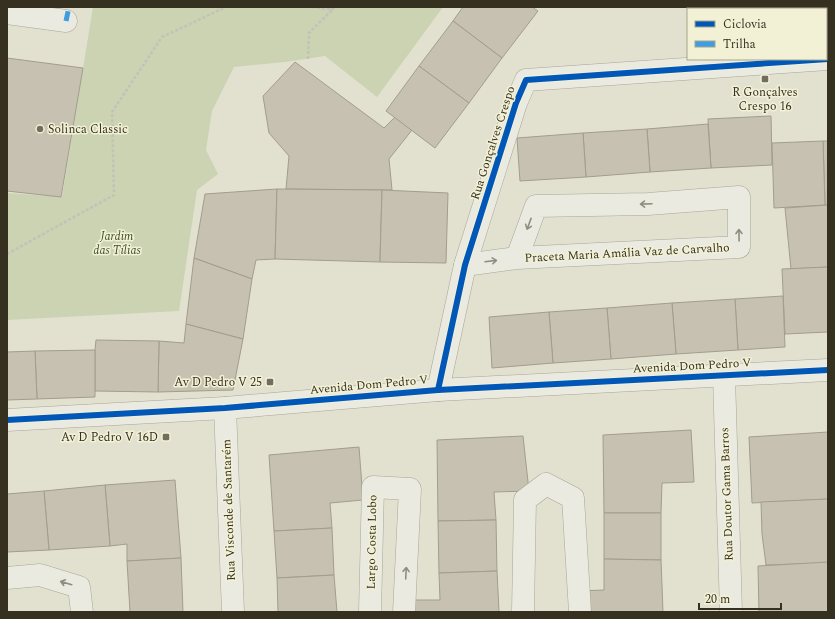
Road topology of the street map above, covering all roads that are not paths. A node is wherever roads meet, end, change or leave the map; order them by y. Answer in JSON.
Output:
{"nodes":[{"id":1,"x":7,"y":12,"type":"edge"},
{"id":2,"x":66,"y":21,"type":"dead end"},
{"id":3,"x":812,"y":60,"type":"edge"},
{"id":4,"x":517,"y":258,"type":"junction"},
{"id":5,"x":465,"y":265,"type":"junction"},
{"id":6,"x":828,"y":370,"type":"edge"},
{"id":7,"x":724,"y":376,"type":"junction"},
{"id":8,"x":438,"y":390,"type":"junction"},
{"id":9,"x":225,"y":408,"type":"junction"},
{"id":10,"x":7,"y":420,"type":"edge"},
{"id":11,"x":7,"y":578,"type":"edge"},
{"id":12,"x":82,"y":612,"type":"edge"},
{"id":13,"x":233,"y":612,"type":"edge"},
{"id":14,"x":370,"y":612,"type":"edge"},
{"id":15,"x":404,"y":612,"type":"edge"},
{"id":16,"x":523,"y":612,"type":"edge"},
{"id":17,"x":580,"y":612,"type":"edge"},
{"id":18,"x":731,"y":612,"type":"edge"}],
"edges":[{"from":1,"to":2,"type":"street"},
{"from":3,"to":5,"type":"street","name":"Rua Gonçalves Crespo"},
{"from":4,"to":4,"type":"street","name":"Praceta Maria Amália Vaz de Carvalho","one_way":true},
{"from":5,"to":4,"type":"street","name":"Praceta Maria Amália Vaz de Carvalho","one_way":true},
{"from":5,"to":8,"type":"street","name":"Rua Gonçalves Crespo"},
{"from":6,"to":7,"type":"street","name":"Avenida Dom Pedro V"},
{"from":7,"to":8,"type":"street","name":"Avenida Dom Pedro V"},
{"from":7,"to":18,"type":"street","name":"Rua Doutor Gama Barros"},
{"from":8,"to":9,"type":"street","name":"Avenida Dom Pedro V"},
{"from":9,"to":10,"type":"street","name":"Avenida Dom Pedro V"},
{"from":9,"to":13,"type":"street","name":"Rua Visconde de Santarém"},
{"from":12,"to":11,"type":"street","one_way":true},
{"from":15,"to":14,"type":"street","name":"Largo Costa Lobo","one_way":true},
{"from":16,"to":17,"type":"street"}]}
